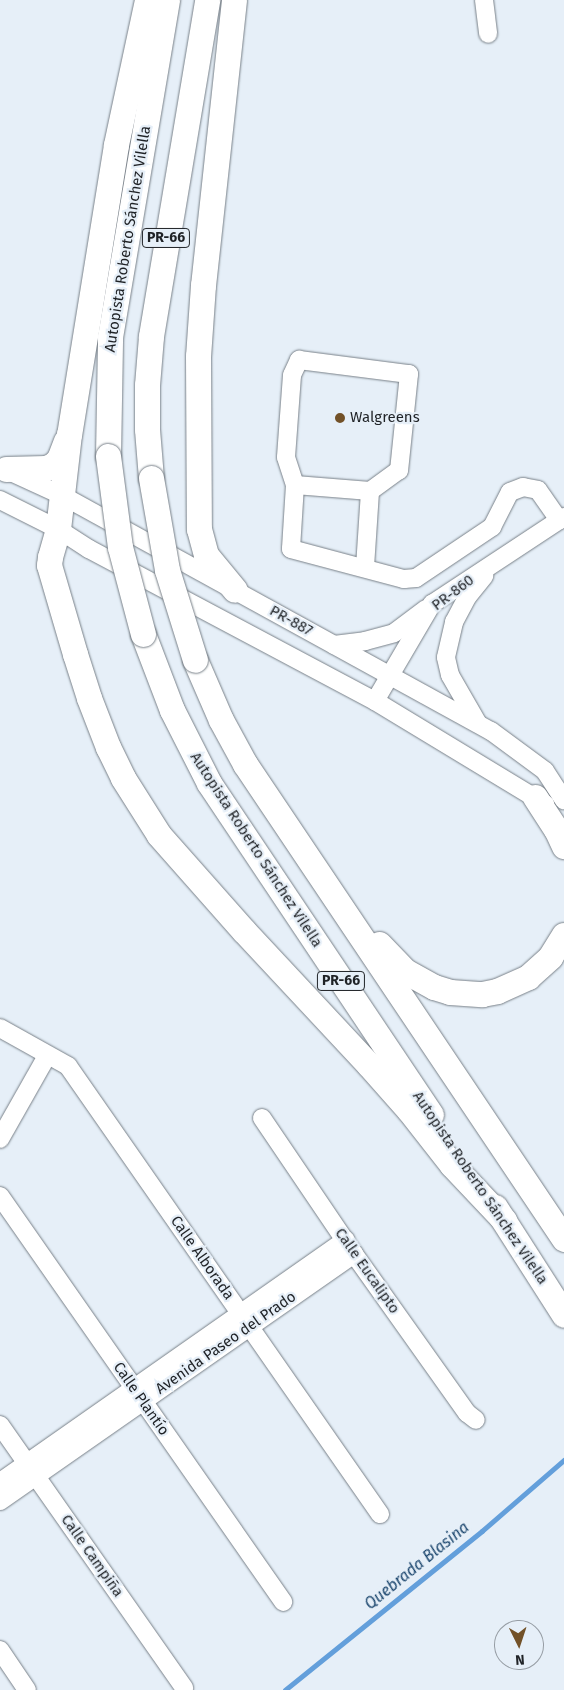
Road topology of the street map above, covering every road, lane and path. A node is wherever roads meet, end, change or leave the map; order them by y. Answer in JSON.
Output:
{"nodes":[{"id":1,"x":147,"y":0,"type":"edge"},
{"id":2,"x":167,"y":0,"type":"edge"},
{"id":3,"x":208,"y":0,"type":"edge"},
{"id":4,"x":234,"y":0,"type":"edge"},
{"id":5,"x":484,"y":0,"type":"edge"},
{"id":6,"x":488,"y":34,"type":"dead end"},
{"id":7,"x":69,"y":434,"type":"junction"},
{"id":8,"x":3,"y":469,"type":"edge"},
{"id":9,"x":295,"y":486,"type":"junction"},
{"id":10,"x":370,"y":491,"type":"junction"},
{"id":11,"x":62,"y":496,"type":"junction"},
{"id":12,"x":0,"y":500,"type":"edge"},
{"id":13,"x":562,"y":518,"type":"edge"},
{"id":14,"x":58,"y":529,"type":"junction"},
{"id":15,"x":494,"y":563,"type":"junction"},
{"id":16,"x":365,"y":567,"type":"junction"},
{"id":17,"x":235,"y":590,"type":"junction"},
{"id":18,"x":432,"y":604,"type":"junction"},
{"id":19,"x":334,"y":645,"type":"junction"},
{"id":20,"x":390,"y":676,"type":"junction"},
{"id":21,"x":375,"y":700,"type":"junction"},
{"id":22,"x":479,"y":725,"type":"junction"},
{"id":23,"x":535,"y":797,"type":"junction"},
{"id":24,"x":564,"y":798,"type":"edge"},
{"id":25,"x":564,"y":822,"type":"edge"},
{"id":26,"x":564,"y":846,"type":"edge"},
{"id":27,"x":350,"y":917,"type":"junction"},
{"id":28,"x":564,"y":935,"type":"edge"},
{"id":29,"x":0,"y":1028,"type":"edge"},
{"id":30,"x":47,"y":1056,"type":"junction"},
{"id":31,"x":262,"y":1118,"type":"dead end"},
{"id":32,"x":0,"y":1139,"type":"edge"},
{"id":33,"x":0,"y":1196,"type":"edge"},
{"id":34,"x":504,"y":1220,"type":"junction"},
{"id":35,"x":564,"y":1239,"type":"edge"},
{"id":36,"x":350,"y":1247,"type":"junction"},
{"id":37,"x":564,"y":1315,"type":"edge"},
{"id":38,"x":245,"y":1320,"type":"junction"},
{"id":39,"x":139,"y":1395,"type":"junction"},
{"id":40,"x":476,"y":1420,"type":"dead end"},
{"id":41,"x":0,"y":1425,"type":"edge"},
{"id":42,"x":32,"y":1470,"type":"junction"},
{"id":43,"x":0,"y":1482,"type":"edge"},
{"id":44,"x":0,"y":1501,"type":"edge"},
{"id":45,"x":380,"y":1514,"type":"dead end"},
{"id":46,"x":283,"y":1602,"type":"dead end"},
{"id":47,"x":0,"y":1650,"type":"edge"},
{"id":48,"x":184,"y":1688,"type":"dead end"},
{"id":49,"x":27,"y":1690,"type":"edge"}],
"edges":[{"from":1,"to":7,"type":"highway"},
{"from":2,"to":34,"type":"highway","name":"Autopista Roberto Sánchez Vilella","number":"PR-66","bridge":true},
{"from":3,"to":27,"type":"highway","number":"PR-66","bridge":true},
{"from":4,"to":17,"type":"highway"},
{"from":5,"to":6,"type":"street"},
{"from":7,"to":8,"type":"highway"},
{"from":7,"to":11,"type":"highway"},
{"from":8,"to":11,"type":"street","name":"PR-887"},
{"from":9,"to":10,"type":"street"},
{"from":9,"to":10,"type":"street"},
{"from":9,"to":16,"type":"street"},
{"from":10,"to":16,"type":"street"},
{"from":11,"to":14,"type":"highway"},
{"from":11,"to":17,"type":"street","name":"PR-887"},
{"from":12,"to":14,"type":"street","name":"PR-887"},
{"from":13,"to":15,"type":"street","name":"PR-860","number":"PR-860"},
{"from":13,"to":16,"type":"street"},
{"from":14,"to":21,"type":"street","name":"PR-887"},
{"from":14,"to":34,"type":"highway"},
{"from":15,"to":18,"type":"street","name":"PR-860","number":"PR-860"},
{"from":15,"to":22,"type":"street"},
{"from":17,"to":19,"type":"street","name":"PR-887"},
{"from":18,"to":19,"type":"street"},
{"from":18,"to":20,"type":"street","name":"PR-860","number":"PR-860"},
{"from":19,"to":20,"type":"street","name":"PR-887"},
{"from":20,"to":21,"type":"street","name":"PR-860","number":"PR-860"},
{"from":20,"to":22,"type":"street","name":"PR-887"},
{"from":21,"to":23,"type":"street","name":"PR-887"},
{"from":22,"to":24,"type":"street","name":"PR-887"},
{"from":23,"to":25,"type":"street","name":"PR-887"},
{"from":23,"to":26,"type":"highway"},
{"from":27,"to":28,"type":"highway"},
{"from":27,"to":35,"type":"highway","number":"PR-66"},
{"from":29,"to":30,"type":"street","name":"Calle Alborada"},
{"from":30,"to":32,"type":"street"},
{"from":30,"to":38,"type":"street","name":"Calle Alborada"},
{"from":31,"to":36,"type":"street","name":"Calle Eucalipto"},
{"from":33,"to":39,"type":"street","name":"Calle Plantío"},
{"from":34,"to":37,"type":"highway","name":"Autopista Roberto Sánchez Vilella","number":"PR-66"},
{"from":36,"to":38,"type":"street","name":"Avenida Paseo del Prado"},
{"from":36,"to":40,"type":"street","name":"Calle Eucalipto"},
{"from":38,"to":39,"type":"street","name":"Avenida Paseo del Prado"},
{"from":38,"to":45,"type":"street","name":"Calle Alborada"},
{"from":39,"to":42,"type":"street","name":"Avenida Paseo del Prado"},
{"from":39,"to":46,"type":"street","name":"Calle Plantío"},
{"from":41,"to":42,"type":"street","name":"Calle Campiña"},
{"from":42,"to":43,"type":"street","name":"Avenida Paseo del Prado"},
{"from":42,"to":44,"type":"street","name":"Avenida Paseo del Prado"},
{"from":42,"to":48,"type":"street","name":"Calle Campiña"},
{"from":47,"to":49,"type":"street"}]}
